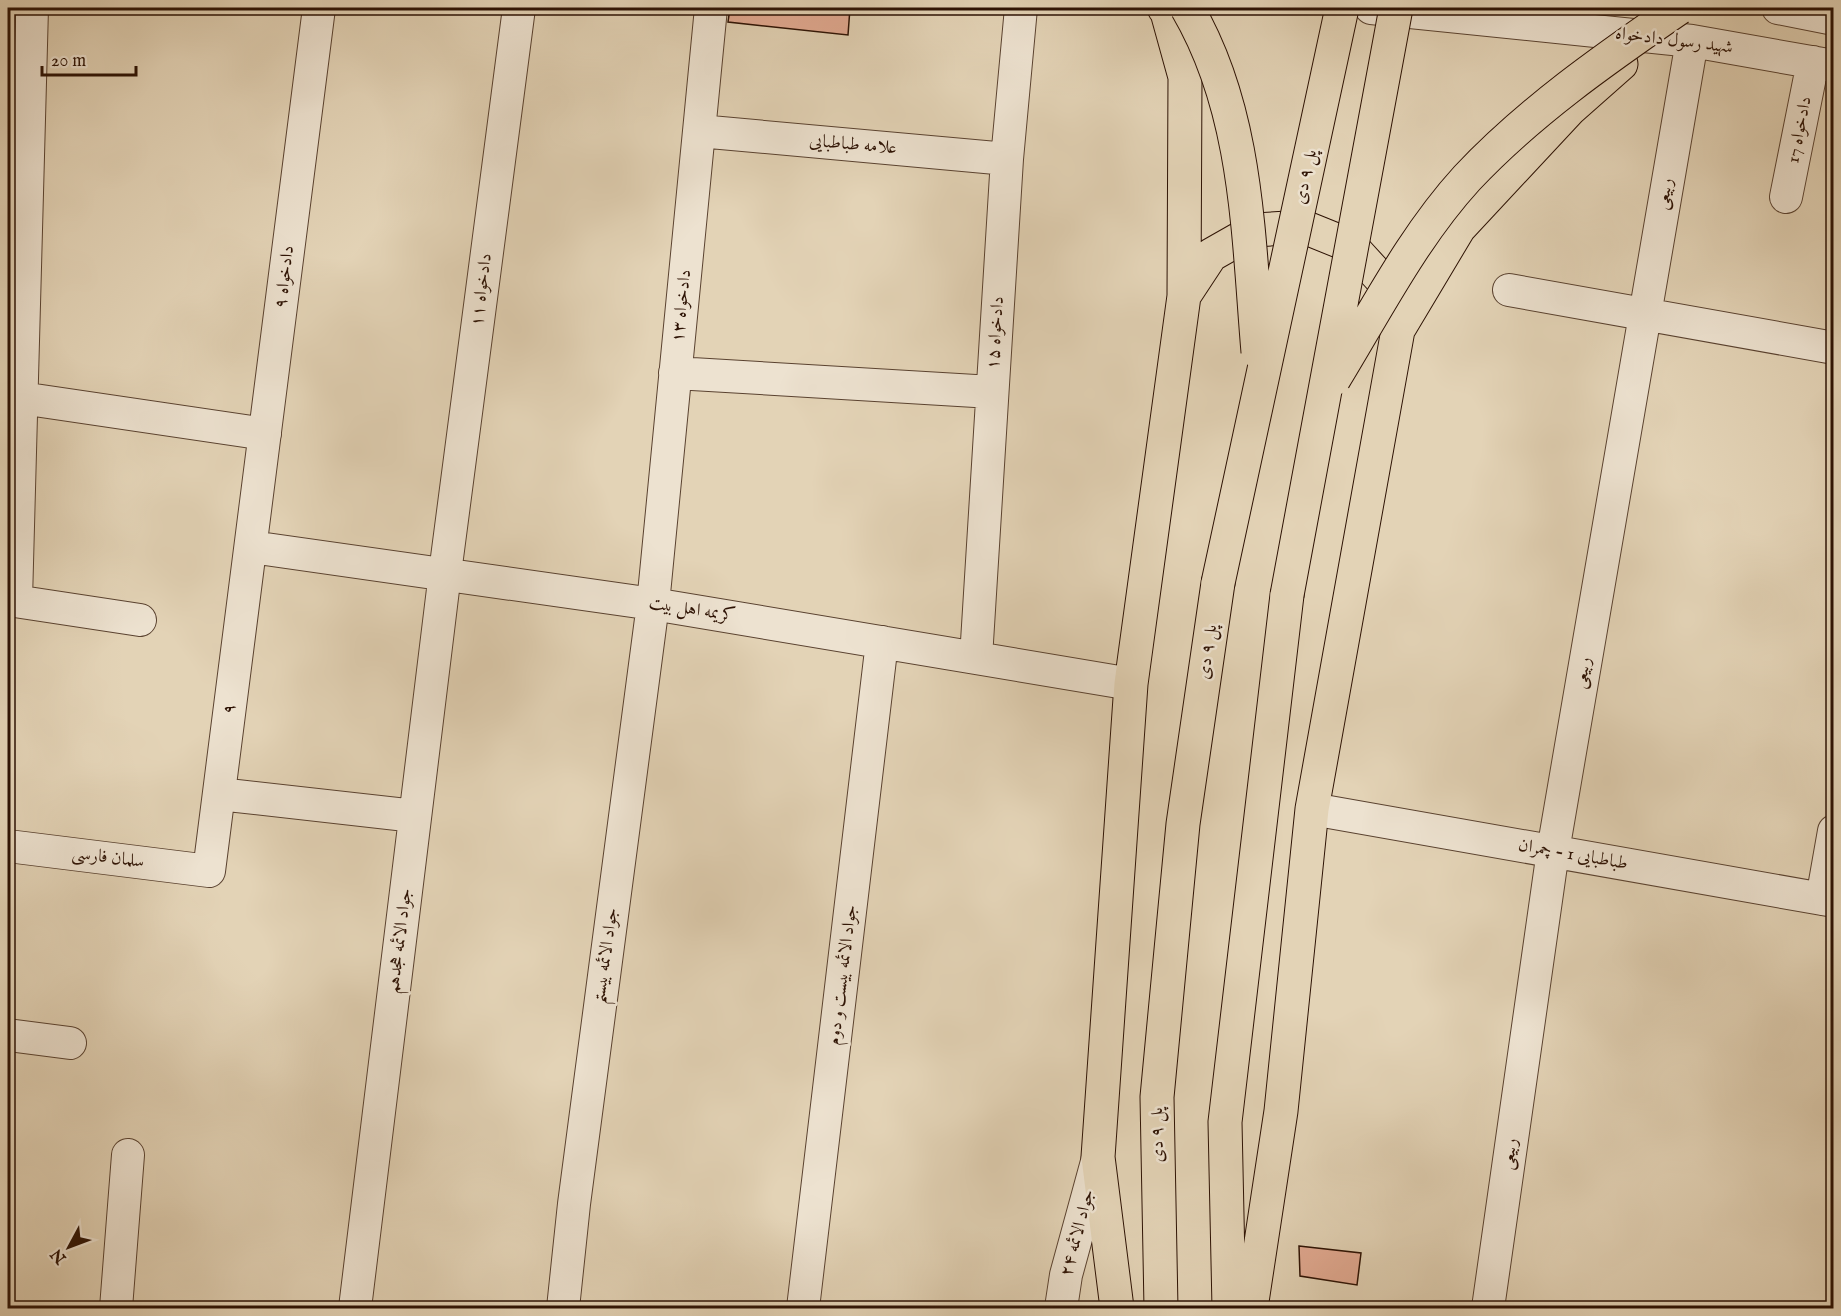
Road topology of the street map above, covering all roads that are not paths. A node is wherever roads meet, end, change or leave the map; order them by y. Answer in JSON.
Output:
{"nodes":[{"id":1,"x":32,"y":8,"type":"edge"},
{"id":2,"x":319,"y":8,"type":"edge"},
{"id":3,"x":519,"y":8,"type":"edge"},
{"id":4,"x":711,"y":8,"type":"edge"},
{"id":5,"x":1021,"y":8,"type":"edge"},
{"id":6,"x":1164,"y":8,"type":"edge"},
{"id":7,"x":1187,"y":8,"type":"edge"},
{"id":8,"x":1342,"y":8,"type":"edge"},
{"id":9,"x":1371,"y":8,"type":"edge"},
{"id":10,"x":1396,"y":8,"type":"edge"},
{"id":11,"x":1679,"y":8,"type":"edge"},
{"id":12,"x":1778,"y":8,"type":"edge"},
{"id":13,"x":1833,"y":19,"type":"edge"},
{"id":14,"x":1652,"y":37,"type":"junction"},
{"id":15,"x":1692,"y":40,"type":"junction"},
{"id":16,"x":1823,"y":64,"type":"edge"},
{"id":17,"x":699,"y":131,"type":"junction"},
{"id":18,"x":1007,"y":159,"type":"junction"},
{"id":19,"x":1786,"y":197,"type":"dead end"},
{"id":20,"x":17,"y":237,"type":"edge"},
{"id":21,"x":1509,"y":290,"type":"dead end"},
{"id":22,"x":1184,"y":296,"type":"junction"},
{"id":23,"x":1645,"y":314,"type":"junction"},
{"id":24,"x":1398,"y":330,"type":"junction"},
{"id":25,"x":1833,"y":348,"type":"edge"},
{"id":26,"x":675,"y":373,"type":"junction"},
{"id":27,"x":1261,"y":385,"type":"junction"},
{"id":28,"x":992,"y":392,"type":"junction"},
{"id":29,"x":1324,"y":396,"type":"junction"},
{"id":30,"x":21,"y":398,"type":"junction"},
{"id":31,"x":265,"y":434,"type":"junction"},
{"id":32,"x":251,"y":547,"type":"junction"},
{"id":33,"x":445,"y":573,"type":"junction"},
{"id":34,"x":12,"y":600,"type":"edge"},
{"id":35,"x":653,"y":604,"type":"junction"},
{"id":36,"x":140,"y":620,"type":"dead end"},
{"id":37,"x":882,"y":642,"type":"junction"},
{"id":38,"x":976,"y":658,"type":"junction"},
{"id":39,"x":1131,"y":684,"type":"junction"},
{"id":40,"x":219,"y":794,"type":"junction"},
{"id":41,"x":1312,"y":809,"type":"junction"},
{"id":42,"x":415,"y":816,"type":"junction"},
{"id":43,"x":1833,"y":831,"type":"edge"},
{"id":44,"x":8,"y":846,"type":"edge"},
{"id":45,"x":1553,"y":851,"type":"junction"},
{"id":46,"x":209,"y":870,"type":"joint"},
{"id":47,"x":1828,"y":900,"type":"edge"},
{"id":48,"x":8,"y":1035,"type":"edge"},
{"id":49,"x":70,"y":1043,"type":"dead end"},
{"id":50,"x":128,"y":1155,"type":"dead end"},
{"id":51,"x":1098,"y":1157,"type":"junction"},
{"id":52,"x":116,"y":1308,"type":"edge"},
{"id":53,"x":355,"y":1308,"type":"edge"},
{"id":54,"x":563,"y":1308,"type":"edge"},
{"id":55,"x":803,"y":1308,"type":"edge"},
{"id":56,"x":1061,"y":1308,"type":"edge"},
{"id":57,"x":1117,"y":1308,"type":"edge"},
{"id":58,"x":1161,"y":1308,"type":"edge"},
{"id":59,"x":1229,"y":1308,"type":"edge"},
{"id":60,"x":1251,"y":1308,"type":"edge"},
{"id":61,"x":1488,"y":1308,"type":"edge"}],
"edges":[{"from":1,"to":20,"type":"street"},
{"from":2,"to":31,"type":"street","name":"دادخواه ۹"},
{"from":3,"to":33,"type":"street","name":"دادخواه ۱۱"},
{"from":4,"to":17,"type":"street","name":"دادخواه ۱۳"},
{"from":5,"to":18,"type":"street","name":"دادخواه ۱۵"},
{"from":6,"to":22,"type":"main road"},
{"from":7,"to":27,"type":"main road","bridge":true},
{"from":8,"to":27,"type":"main road","name":"پل ۹ دی","bridge":true},
{"from":9,"to":14,"type":"street","name":"شهید رسول دادخواه"},
{"from":10,"to":29,"type":"main road","bridge":true},
{"from":11,"to":29,"type":"main road","bridge":true},
{"from":12,"to":13,"type":"street"},
{"from":14,"to":15,"type":"street","name":"شهید رسول دادخواه"},
{"from":14,"to":24,"type":"main road"},
{"from":15,"to":16,"type":"street","name":"شهید رسول دادخواه"},
{"from":15,"to":23,"type":"street","name":"ربیعی"},
{"from":16,"to":19,"type":"street","name":"دادخواه 17"},
{"from":17,"to":18,"type":"street","name":"علامه طباطبایی"},
{"from":17,"to":26,"type":"street","name":"دادخواه ۱۳"},
{"from":18,"to":28,"type":"street","name":"دادخواه ۱۵"},
{"from":20,"to":30,"type":"street"},
{"from":21,"to":23,"type":"street"},
{"from":22,"to":24,"type":"main road"},
{"from":22,"to":39,"type":"main road"},
{"from":23,"to":25,"type":"street"},
{"from":23,"to":45,"type":"street","name":"ربیعی"},
{"from":24,"to":41,"type":"main road"},
{"from":26,"to":28,"type":"street"},
{"from":26,"to":35,"type":"street","name":"دادخواه ۱۳"},
{"from":27,"to":58,"type":"main road","name":"پل ۹ دی","bridge":true},
{"from":28,"to":38,"type":"street","name":"دادخواه ۱۵"},
{"from":29,"to":59,"type":"main road","bridge":true},
{"from":30,"to":31,"type":"street"},
{"from":30,"to":34,"type":"street"},
{"from":31,"to":32,"type":"street","name":"دادخواه ۹"},
{"from":32,"to":33,"type":"street","name":"کریمه اهل بیت"},
{"from":32,"to":40,"type":"street","name":"۹"},
{"from":33,"to":35,"type":"street","name":"کریمه اهل بیت"},
{"from":33,"to":42,"type":"street","name":"جواد الائمه هجدهم"},
{"from":34,"to":36,"type":"street"},
{"from":35,"to":37,"type":"street","name":"کریمه اهل بیت"},
{"from":35,"to":54,"type":"street","name":"جواد الائمه بیستم"},
{"from":37,"to":38,"type":"street","name":"کریمه اهل بیت"},
{"from":37,"to":55,"type":"street","name":"جواد الائمه بیست و دوم"},
{"from":38,"to":39,"type":"street","name":"کریمه اهل بیت"},
{"from":39,"to":51,"type":"main road"},
{"from":40,"to":42,"type":"street"},
{"from":40,"to":46,"type":"street","name":"۹"},
{"from":41,"to":45,"type":"street","name":"طباطبایی 1 - چمران"},
{"from":41,"to":60,"type":"main road"},
{"from":42,"to":53,"type":"street","name":"جواد الائمه هجدهم"},
{"from":43,"to":47,"type":"street"},
{"from":44,"to":46,"type":"street","name":"سلمان فارسی"},
{"from":45,"to":47,"type":"street","name":"طباطبایی 1 - چمران"},
{"from":45,"to":61,"type":"street","name":"ربیعی"},
{"from":48,"to":49,"type":"street"},
{"from":50,"to":52,"type":"street"},
{"from":51,"to":56,"type":"street","name":"جواد الائمه ۲۴"},
{"from":51,"to":57,"type":"main road"}]}
